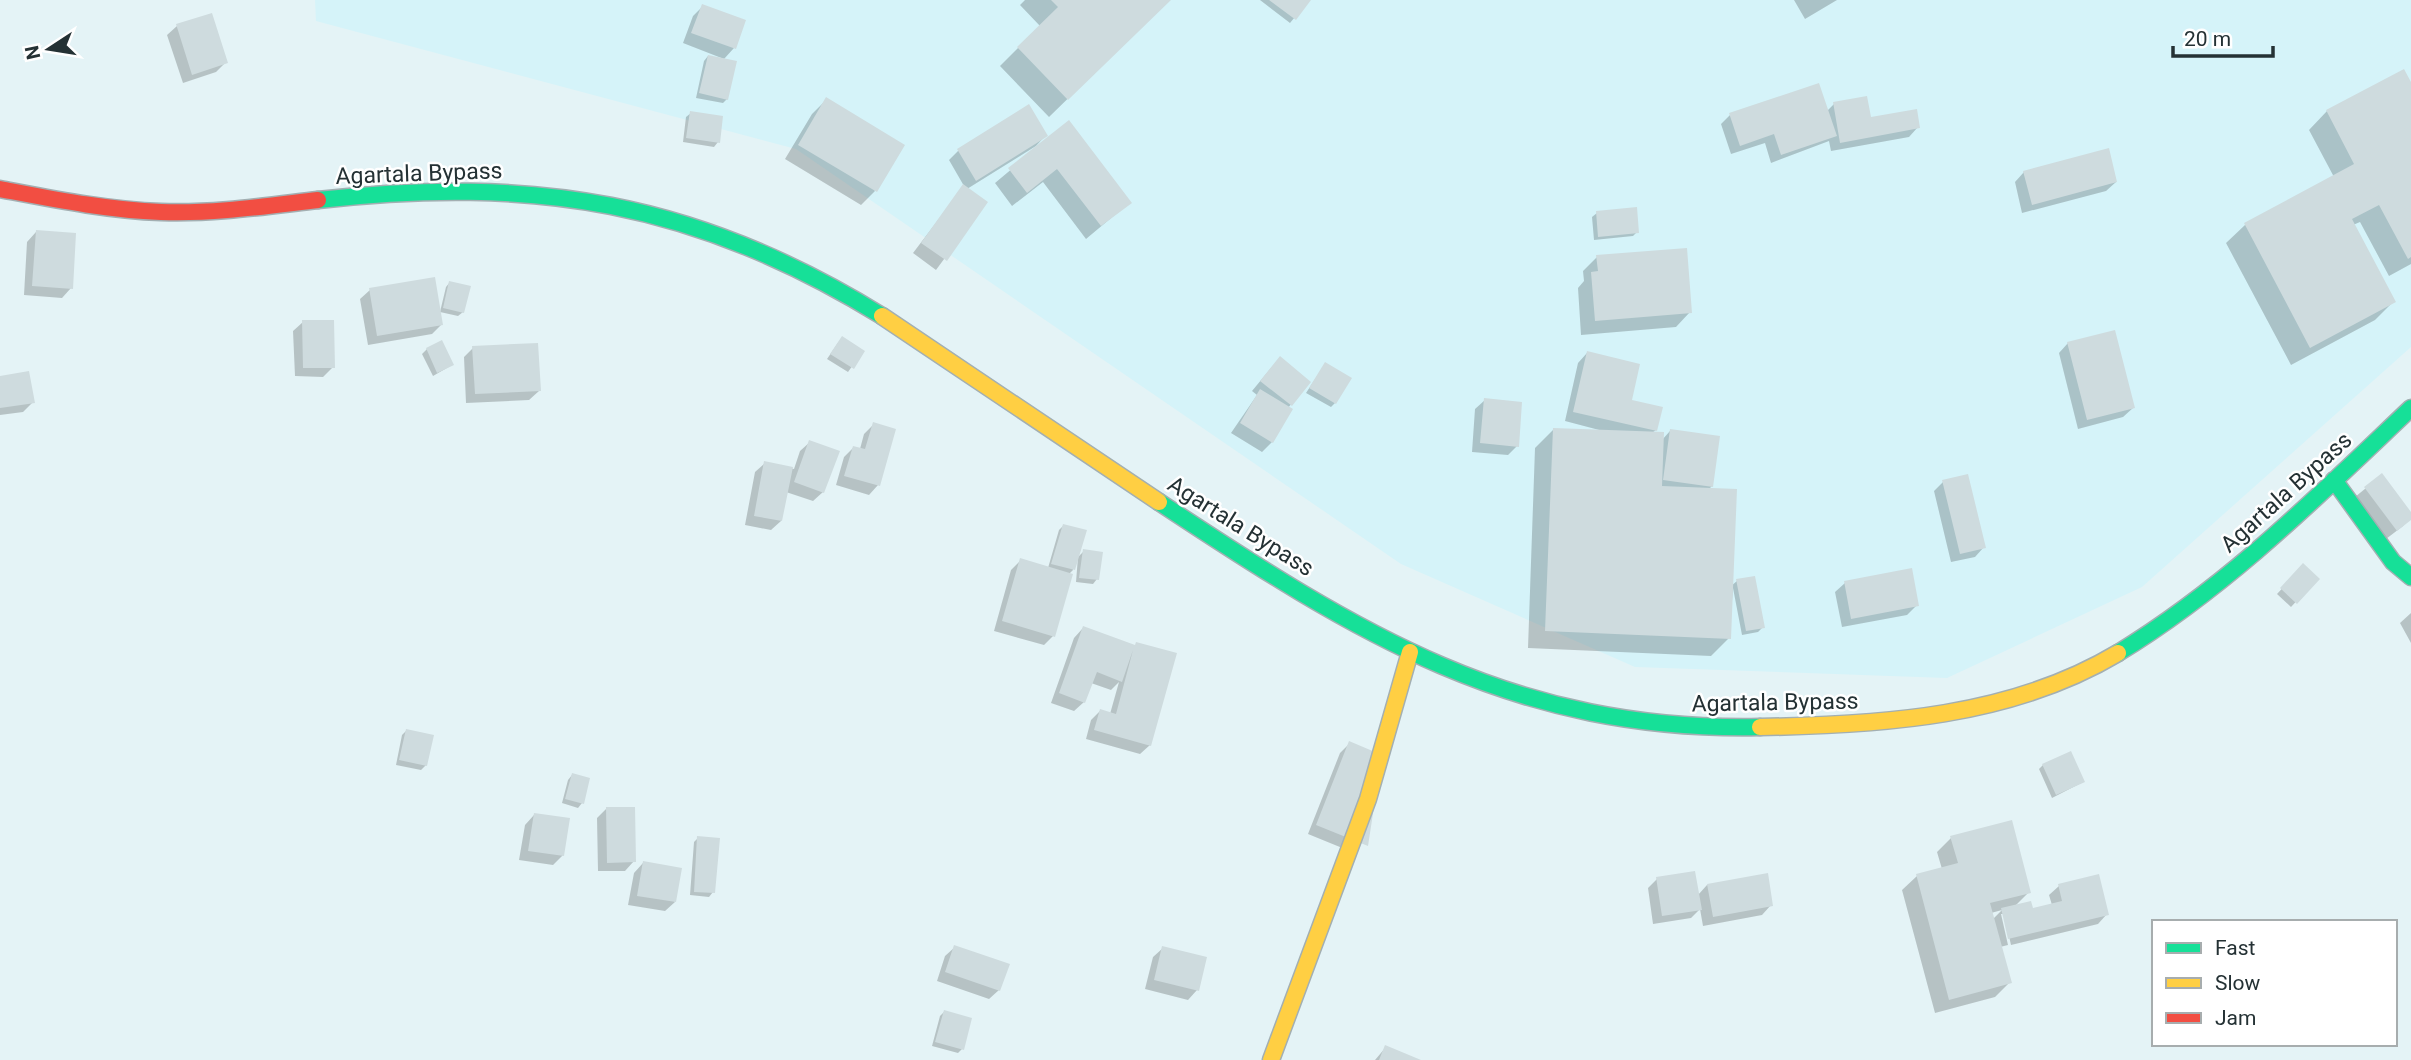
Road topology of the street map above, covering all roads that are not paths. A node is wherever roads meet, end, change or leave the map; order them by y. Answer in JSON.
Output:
{"nodes":[{"id":1,"x":0,"y":189,"type":"edge"},
{"id":2,"x":2411,"y":408,"type":"edge"},
{"id":3,"x":2334,"y":480,"type":"junction"},
{"id":4,"x":2411,"y":577,"type":"edge"},
{"id":5,"x":1410,"y":652,"type":"junction"},
{"id":6,"x":1271,"y":1060,"type":"edge"}],
"edges":[{"from":1,"to":5,"type":"main road","name":"Agartala Bypass"},
{"from":2,"to":3,"type":"main road","name":"Agartala Bypass"},
{"from":3,"to":4,"type":"main road"},
{"from":3,"to":5,"type":"main road","name":"Agartala Bypass"},
{"from":5,"to":6,"type":"main road"}]}
